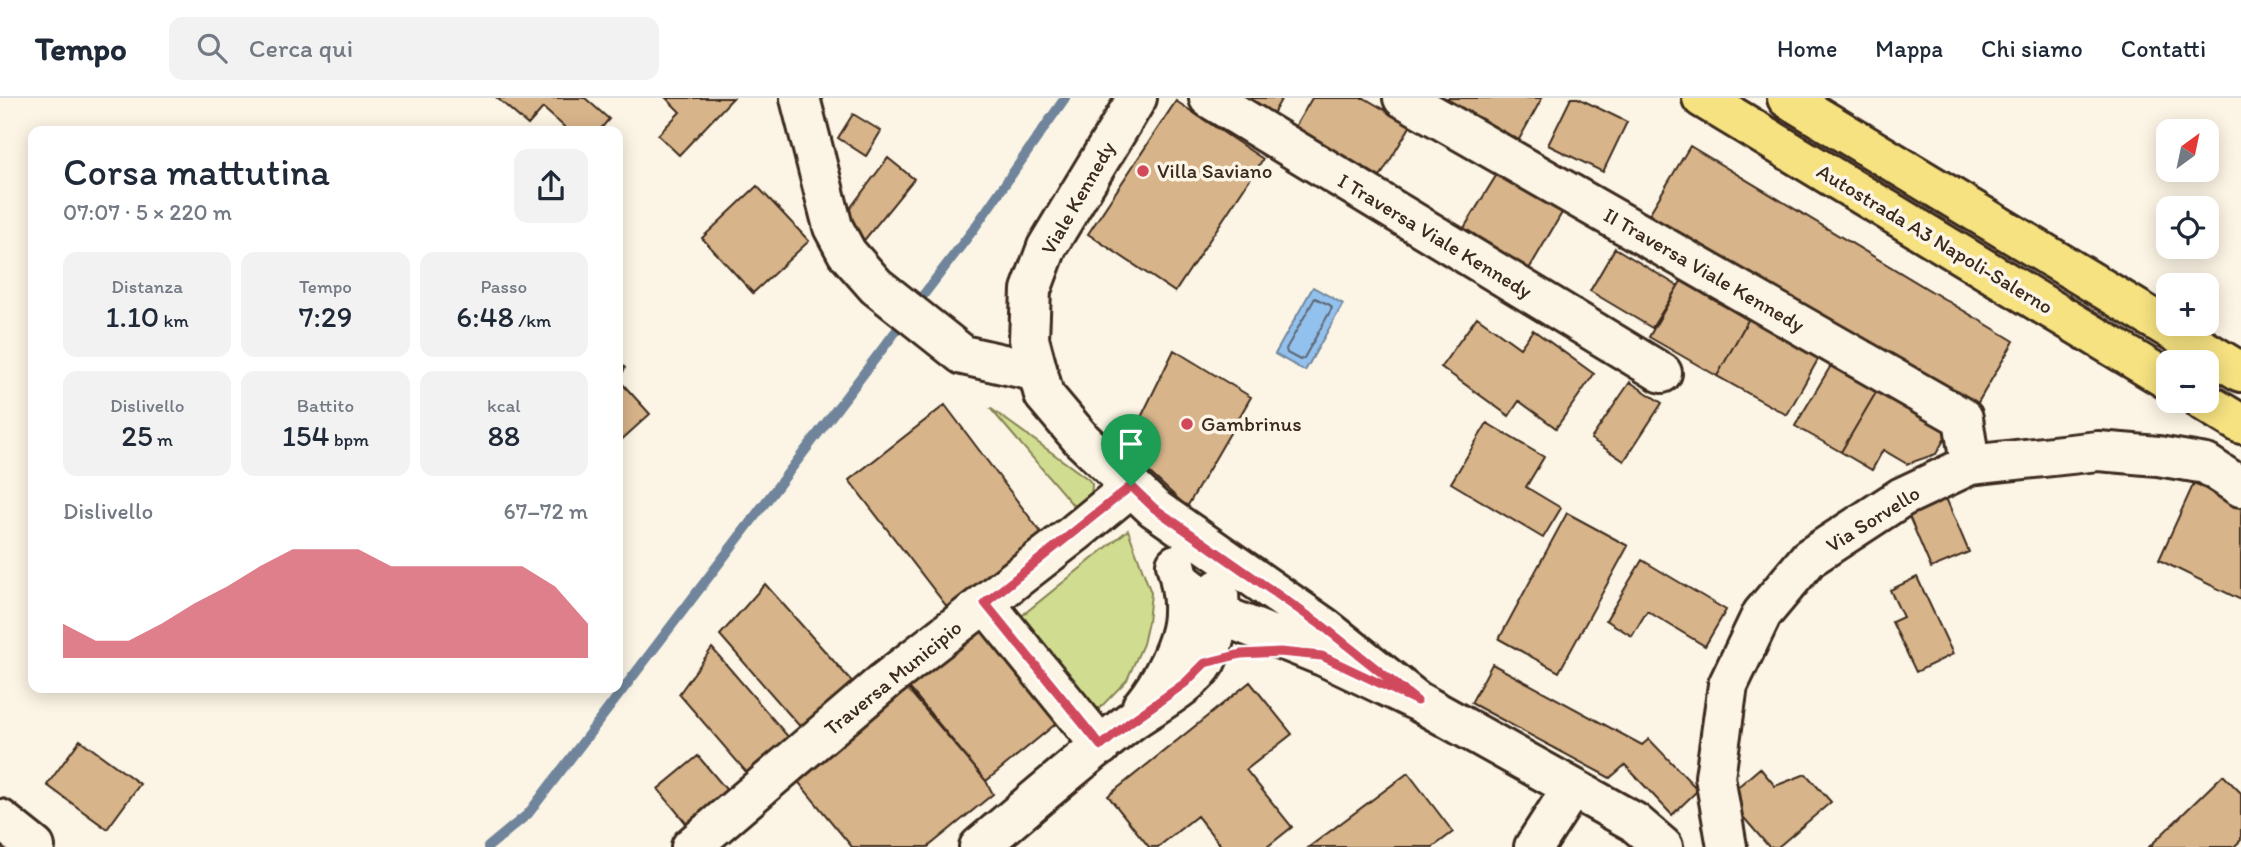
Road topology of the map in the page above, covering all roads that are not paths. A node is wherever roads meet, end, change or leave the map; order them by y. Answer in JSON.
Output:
{"nodes":[{"id":1,"x":800,"y":98,"type":"edge"},
{"id":2,"x":1138,"y":98,"type":"edge"},
{"id":3,"x":1209,"y":98,"type":"edge"},
{"id":4,"x":1403,"y":98,"type":"edge"},
{"id":5,"x":1702,"y":98,"type":"edge"},
{"id":6,"x":1787,"y":98,"type":"edge"},
{"id":7,"x":1038,"y":372,"type":"junction"},
{"id":8,"x":2241,"y":372,"type":"edge"},
{"id":9,"x":1662,"y":373,"type":"dead end"},
{"id":10,"x":2156,"y":373,"type":"edge"},
{"id":11,"x":2219,"y":411,"type":"edge"},
{"id":12,"x":2241,"y":424,"type":"edge"},
{"id":13,"x":1970,"y":465,"type":"junction"},
{"id":14,"x":2241,"y":486,"type":"edge"},
{"id":15,"x":1142,"y":497,"type":"junction"},
{"id":16,"x":1205,"y":545,"type":"junction"},
{"id":17,"x":1194,"y":601,"type":"junction"},
{"id":18,"x":985,"y":603,"type":"junction"},
{"id":19,"x":1323,"y":642,"type":"junction"},
{"id":20,"x":1205,"y":663,"type":"junction"},
{"id":21,"x":1130,"y":722,"type":"junction"},
{"id":22,"x":1101,"y":746,"type":"junction"},
{"id":23,"x":1572,"y":788,"type":"junction"},
{"id":24,"x":0,"y":819,"type":"edge"},
{"id":25,"x":35,"y":847,"type":"edge"},
{"id":26,"x":691,"y":847,"type":"edge"},
{"id":27,"x":979,"y":847,"type":"edge"},
{"id":28,"x":1534,"y":847,"type":"edge"},
{"id":29,"x":1663,"y":847,"type":"edge"},
{"id":30,"x":1727,"y":847,"type":"edge"}],
"edges":[{"from":1,"to":7,"type":"street"},
{"from":2,"to":7,"type":"street","name":"Viale Kennedy"},
{"from":3,"to":9,"type":"street","name":"I Traversa Viale Kennedy"},
{"from":4,"to":13,"type":"street","name":"II Traversa Viale Kennedy"},
{"from":5,"to":10,"type":"highway","name":"Autostrada A3 Napoli-Salerno"},
{"from":6,"to":8,"type":"highway","name":"Autostrada A3 Napoli-Salerno"},
{"from":7,"to":15,"type":"street","name":"Viale Kennedy"},
{"from":11,"to":12,"type":"highway"},
{"from":13,"to":14,"type":"street","name":"Via Sorvello"},
{"from":13,"to":30,"type":"street","name":"Via Sorvello"},
{"from":15,"to":16,"type":"street","name":"Viale Kennedy"},
{"from":15,"to":17,"type":"street"},
{"from":15,"to":18,"type":"street","name":"Traversa Municipio"},
{"from":16,"to":17,"type":"street"},
{"from":16,"to":19,"type":"street","name":"Viale Kennedy"},
{"from":17,"to":19,"type":"street"},
{"from":17,"to":20,"type":"street"},
{"from":17,"to":21,"type":"street"},
{"from":18,"to":22,"type":"street"},
{"from":18,"to":26,"type":"street","name":"Traversa Municipio"},
{"from":19,"to":20,"type":"street"},
{"from":19,"to":23,"type":"street"},
{"from":20,"to":21,"type":"street"},
{"from":21,"to":22,"type":"street"},
{"from":22,"to":27,"type":"street"},
{"from":23,"to":28,"type":"street"},
{"from":23,"to":29,"type":"street"},
{"from":24,"to":25,"type":"street"}]}
